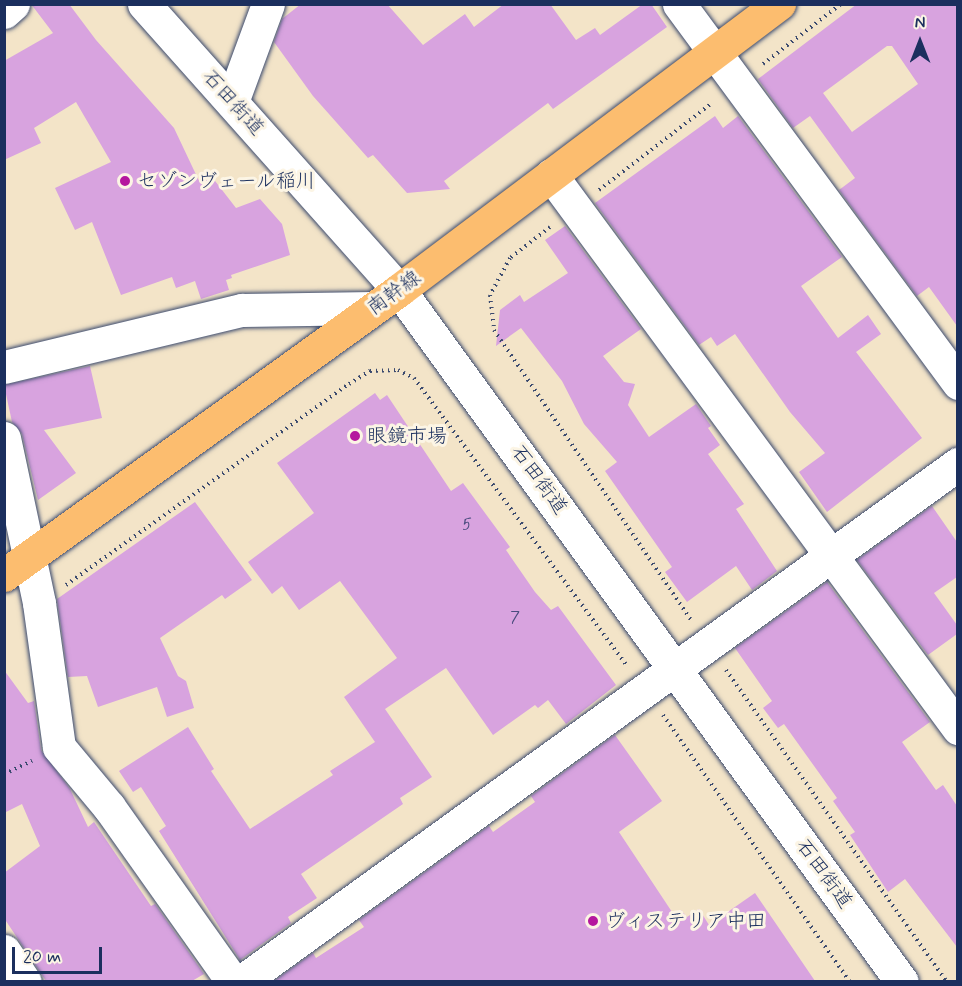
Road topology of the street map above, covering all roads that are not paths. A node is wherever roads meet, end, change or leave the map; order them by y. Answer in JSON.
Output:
{"nodes":[{"id":1,"x":13,"y":4,"type":"edge"},
{"id":2,"x":144,"y":4,"type":"edge"},
{"id":3,"x":268,"y":4,"type":"edge"},
{"id":4,"x":679,"y":4,"type":"edge"},
{"id":5,"x":779,"y":4,"type":"edge"},
{"id":6,"x":4,"y":12,"type":"edge"},
{"id":7,"x":715,"y":53,"type":"junction"},
{"id":8,"x":232,"y":102,"type":"junction"},
{"id":9,"x":550,"y":175,"type":"junction"},
{"id":10,"x":386,"y":299,"type":"junction"},
{"id":11,"x":4,"y":367,"type":"edge"},
{"id":12,"x":957,"y":383,"type":"edge"},
{"id":13,"x":4,"y":438,"type":"edge"},
{"id":14,"x":957,"y":464,"type":"edge"},
{"id":15,"x":832,"y":554,"type":"junction"},
{"id":16,"x":17,"y":566,"type":"edge"},
{"id":17,"x":676,"y":666,"type":"junction"},
{"id":18,"x":957,"y":728,"type":"edge"},
{"id":19,"x":4,"y":951,"type":"edge"},
{"id":20,"x":25,"y":981,"type":"edge"},
{"id":21,"x":233,"y":981,"type":"edge"},
{"id":22,"x":241,"y":981,"type":"edge"},
{"id":23,"x":902,"y":981,"type":"edge"}],
"edges":[{"from":1,"to":6,"type":"street"},
{"from":2,"to":8,"type":"street","name":"石田街道"},
{"from":3,"to":8,"type":"street"},
{"from":4,"to":7,"type":"street"},
{"from":5,"to":7,"type":"main road","name":"南幹線"},
{"from":7,"to":9,"type":"main road","name":"南幹線"},
{"from":7,"to":12,"type":"street"},
{"from":8,"to":10,"type":"street","name":"石田街道"},
{"from":9,"to":10,"type":"main road","name":"南幹線"},
{"from":9,"to":15,"type":"street"},
{"from":10,"to":11,"type":"street"},
{"from":10,"to":16,"type":"main road","name":"南幹線"},
{"from":10,"to":17,"type":"street","name":"石田街道"},
{"from":13,"to":16,"type":"street"},
{"from":14,"to":15,"type":"street"},
{"from":15,"to":17,"type":"street"},
{"from":15,"to":18,"type":"street"},
{"from":16,"to":21,"type":"street"},
{"from":17,"to":22,"type":"street"},
{"from":17,"to":23,"type":"street","name":"石田街道"},
{"from":19,"to":20,"type":"street"}]}
